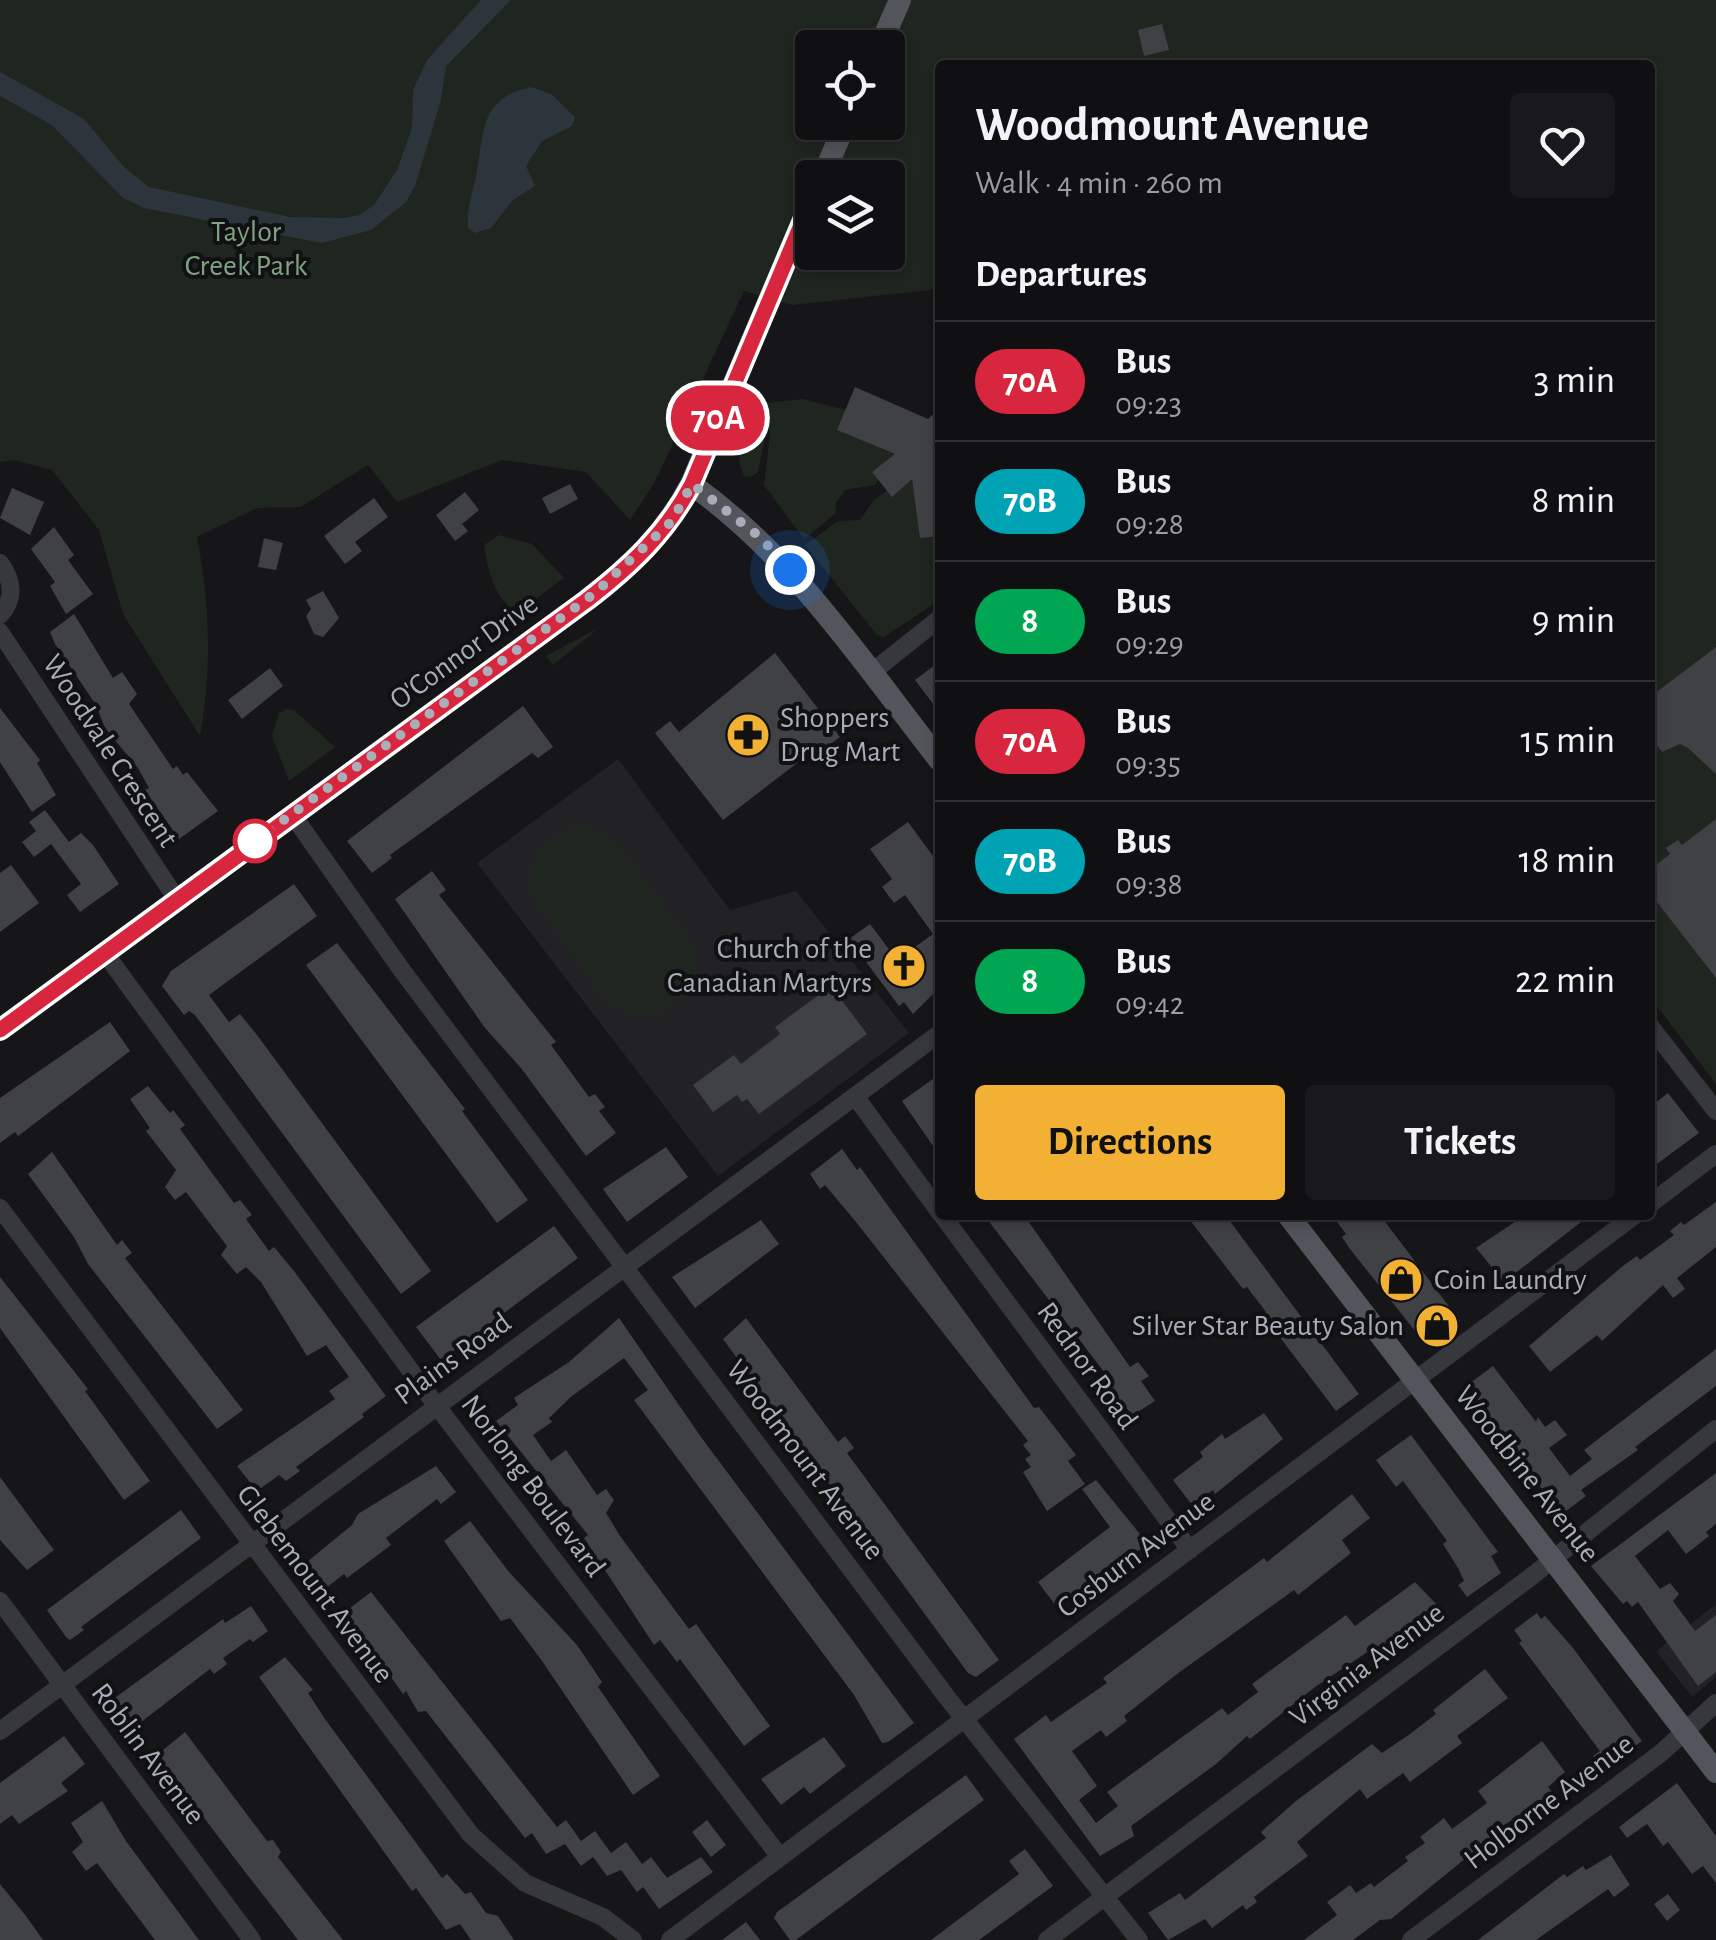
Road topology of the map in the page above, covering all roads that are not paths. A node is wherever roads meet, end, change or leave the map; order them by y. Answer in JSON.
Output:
{"nodes":[{"id":1,"x":900,"y":0,"type":"edge"},
{"id":2,"x":888,"y":30,"type":"edge"},
{"id":3,"x":795,"y":238,"type":"edge"},
{"id":4,"x":692,"y":484,"type":"junction"},
{"id":5,"x":0,"y":562,"type":"edge"},
{"id":6,"x":0,"y":616,"type":"edge"},
{"id":7,"x":935,"y":622,"type":"edge"},
{"id":8,"x":0,"y":632,"type":"edge"},
{"id":9,"x":871,"y":673,"type":"junction"},
{"id":10,"x":935,"y":755,"type":"edge"},
{"id":11,"x":292,"y":814,"type":"junction"},
{"id":12,"x":176,"y":898,"type":"junction"},
{"id":13,"x":104,"y":952,"type":"junction"},
{"id":14,"x":0,"y":1030,"type":"edge"},
{"id":15,"x":1655,"y":1032,"type":"edge"},
{"id":16,"x":935,"y":1037,"type":"edge"},
{"id":17,"x":855,"y":1096,"type":"junction"},
{"id":18,"x":1716,"y":1111,"type":"edge"},
{"id":19,"x":1716,"y":1154,"type":"edge"},
{"id":20,"x":1655,"y":1200,"type":"edge"},
{"id":21,"x":935,"y":1206,"type":"edge"},
{"id":22,"x":0,"y":1208,"type":"edge"},
{"id":23,"x":945,"y":1220,"type":"edge"},
{"id":24,"x":1292,"y":1220,"type":"edge"},
{"id":25,"x":1628,"y":1220,"type":"edge"},
{"id":26,"x":624,"y":1267,"type":"junction"},
{"id":27,"x":1415,"y":1380,"type":"junction"},
{"id":28,"x":437,"y":1405,"type":"junction"},
{"id":29,"x":1716,"y":1429,"type":"edge"},
{"id":30,"x":249,"y":1543,"type":"junction"},
{"id":31,"x":1190,"y":1550,"type":"junction"},
{"id":32,"x":1554,"y":1556,"type":"junction"},
{"id":33,"x":0,"y":1601,"type":"edge"},
{"id":34,"x":62,"y":1684,"type":"junction"},
{"id":35,"x":1716,"y":1703,"type":"edge"},
{"id":36,"x":964,"y":1718,"type":"junction"},
{"id":37,"x":0,"y":1731,"type":"edge"},
{"id":38,"x":1684,"y":1731,"type":"junction"},
{"id":39,"x":1716,"y":1772,"type":"edge"},
{"id":40,"x":780,"y":1856,"type":"junction"},
{"id":41,"x":1105,"y":1896,"type":"junction"},
{"id":42,"x":252,"y":1940,"type":"edge"},
{"id":43,"x":633,"y":1940,"type":"edge"},
{"id":44,"x":670,"y":1940,"type":"edge"},
{"id":45,"x":1046,"y":1940,"type":"edge"},
{"id":46,"x":1139,"y":1940,"type":"edge"},
{"id":47,"x":1411,"y":1940,"type":"edge"}],
"edges":[{"from":1,"to":2,"type":"main road"},
{"from":3,"to":4,"type":"main road","name":"O'Connor Drive"},
{"from":4,"to":9,"type":"main road"},
{"from":4,"to":11,"type":"main road","name":"O'Connor Drive"},
{"from":5,"to":6,"type":"street"},
{"from":7,"to":9,"type":"street"},
{"from":8,"to":12,"type":"street","name":"Woodvale Crescent"},
{"from":9,"to":10,"type":"main road"},
{"from":11,"to":12,"type":"main road","name":"O'Connor Drive"},
{"from":11,"to":26,"type":"street","name":"Woodmount Avenue"},
{"from":12,"to":13,"type":"main road","name":"O'Connor Drive"},
{"from":13,"to":14,"type":"main road","name":"O'Connor Drive"},
{"from":13,"to":28,"type":"street","name":"Norlong Boulevard"},
{"from":15,"to":18,"type":"street"},
{"from":16,"to":17,"type":"street","name":"Plains Road"},
{"from":17,"to":21,"type":"street","name":"Rednor Road"},
{"from":17,"to":26,"type":"street","name":"Plains Road"},
{"from":19,"to":20,"type":"street"},
{"from":22,"to":30,"type":"street","name":"Glebemount Avenue"},
{"from":23,"to":31,"type":"street","name":"Rednor Road"},
{"from":24,"to":27,"type":"main road","name":"Woodbine Avenue"},
{"from":25,"to":27,"type":"street","name":"Cosburn Avenue"},
{"from":26,"to":28,"type":"street","name":"Plains Road"},
{"from":26,"to":36,"type":"street","name":"Woodmount Avenue"},
{"from":27,"to":31,"type":"street","name":"Cosburn Avenue"},
{"from":27,"to":32,"type":"main road","name":"Woodbine Avenue"},
{"from":28,"to":30,"type":"street","name":"Plains Road"},
{"from":28,"to":40,"type":"street","name":"Norlong Boulevard"},
{"from":29,"to":32,"type":"street","name":"Virginia Avenue"},
{"from":30,"to":34,"type":"street","name":"Plains Road"},
{"from":30,"to":43,"type":"street","name":"Glebemount Avenue"},
{"from":31,"to":36,"type":"street","name":"Cosburn Avenue"},
{"from":32,"to":38,"type":"main road","name":"Woodbine Avenue"},
{"from":32,"to":41,"type":"street","name":"Virginia Avenue"},
{"from":33,"to":34,"type":"street","name":"Roblin Avenue"},
{"from":34,"to":37,"type":"street","name":"Plains Road"},
{"from":34,"to":42,"type":"street","name":"Roblin Avenue"},
{"from":35,"to":38,"type":"street","name":"Holborne Avenue"},
{"from":36,"to":40,"type":"street","name":"Cosburn Avenue"},
{"from":36,"to":41,"type":"street","name":"Woodmount Avenue"},
{"from":38,"to":39,"type":"main road","name":"Woodbine Avenue"},
{"from":38,"to":47,"type":"street","name":"Holborne Avenue"},
{"from":40,"to":44,"type":"street","name":"Cosburn Avenue"},
{"from":41,"to":45,"type":"street","name":"Virginia Avenue"},
{"from":41,"to":46,"type":"street","name":"Woodmount Avenue"}]}
